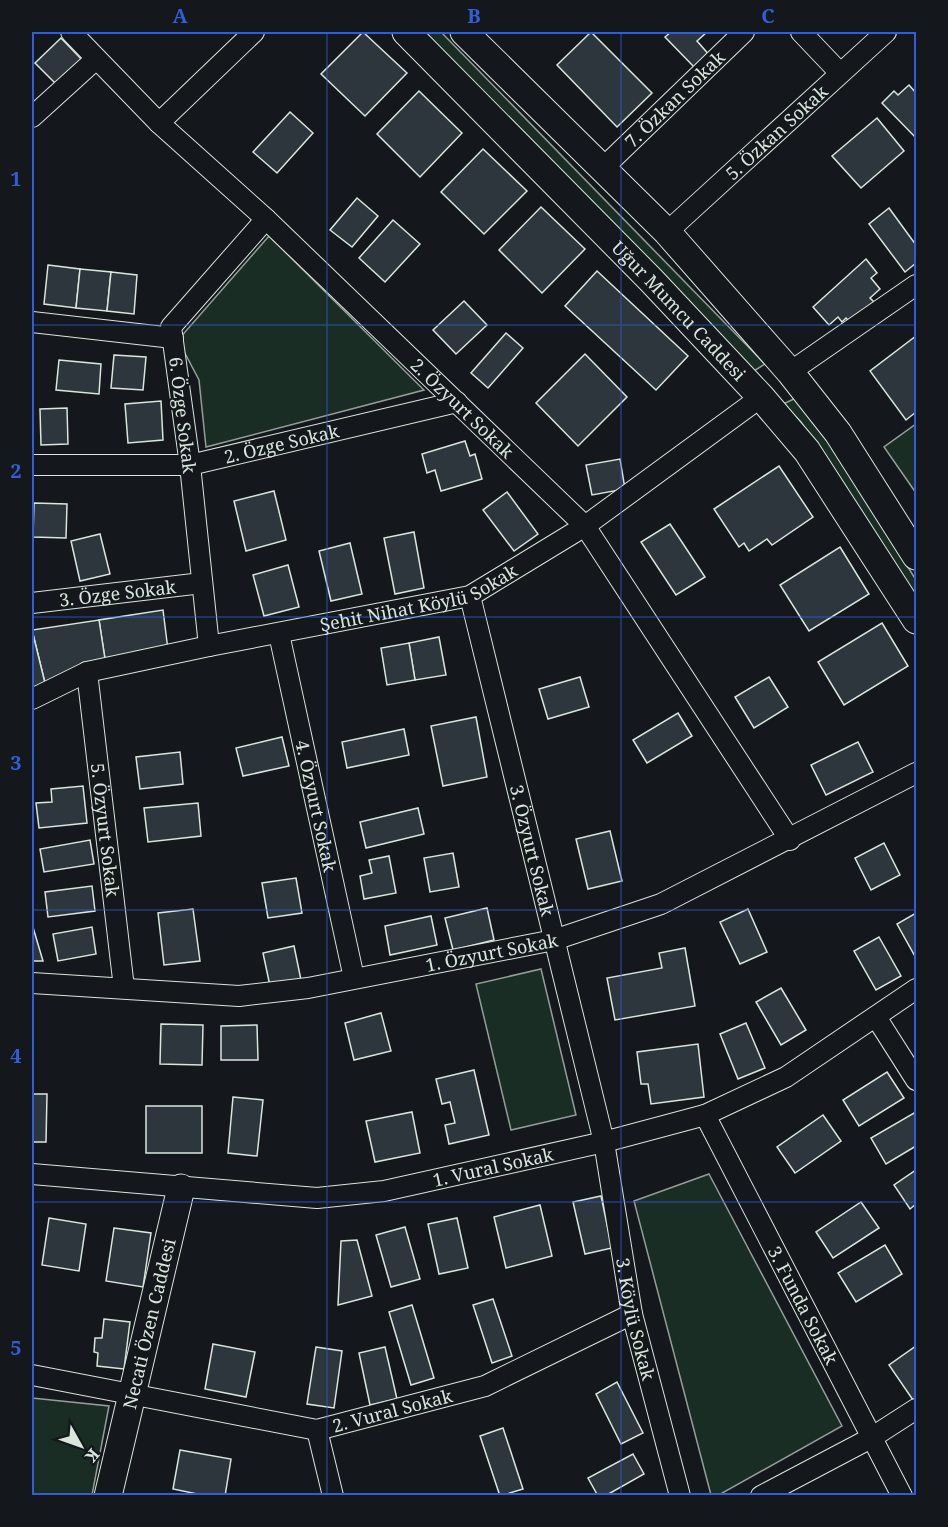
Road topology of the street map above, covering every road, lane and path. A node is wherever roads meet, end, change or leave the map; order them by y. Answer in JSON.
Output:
{"nodes":[{"id":1,"x":71,"y":32,"type":"edge"},
{"id":2,"x":254,"y":32,"type":"edge"},
{"id":3,"x":406,"y":32,"type":"edge"},
{"id":4,"x":464,"y":32,"type":"edge"},
{"id":5,"x":744,"y":32,"type":"edge"},
{"id":6,"x":801,"y":32,"type":"edge"},
{"id":7,"x":886,"y":32,"type":"edge"},
{"id":8,"x":96,"y":59,"type":"junction"},
{"id":9,"x":840,"y":73,"type":"junction"},
{"id":10,"x":32,"y":117,"type":"edge"},
{"id":11,"x":159,"y":123,"type":"junction"},
{"id":12,"x":604,"y":168,"type":"junction"},
{"id":13,"x":266,"y":219,"type":"junction"},
{"id":14,"x":668,"y":232,"type":"junction"},
{"id":15,"x":916,"y":285,"type":"edge"},
{"id":16,"x":32,"y":322,"type":"edge"},
{"id":17,"x":172,"y":338,"type":"junction"},
{"id":18,"x":790,"y":372,"type":"junction"},
{"id":19,"x":760,"y":397,"type":"junction"},
{"id":20,"x":457,"y":402,"type":"junction"},
{"id":21,"x":32,"y":465,"type":"edge"},
{"id":22,"x":190,"y":465,"type":"junction"},
{"id":23,"x":585,"y":526,"type":"junction"},
{"id":24,"x":916,"y":556,"type":"edge"},
{"id":25,"x":201,"y":583,"type":"junction"},
{"id":26,"x":470,"y":596,"type":"junction"},
{"id":27,"x":32,"y":603,"type":"edge"},
{"id":28,"x":916,"y":620,"type":"edge"},
{"id":29,"x":279,"y":634,"type":"junction"},
{"id":30,"x":209,"y":646,"type":"junction"},
{"id":31,"x":87,"y":672,"type":"junction"},
{"id":32,"x":32,"y":699,"type":"edge"},
{"id":33,"x":916,"y":773,"type":"edge"},
{"id":34,"x":789,"y":840,"type":"junction"},
{"id":35,"x":554,"y":940,"type":"junction"},
{"id":36,"x":354,"y":978,"type":"junction"},
{"id":37,"x":32,"y":983,"type":"edge"},
{"id":38,"x":124,"y":988,"type":"junction"},
{"id":39,"x":916,"y":989,"type":"edge"},
{"id":40,"x":876,"y":1017,"type":"junction"},
{"id":41,"x":916,"y":1080,"type":"edge"},
{"id":42,"x":705,"y":1115,"type":"junction"},
{"id":43,"x":604,"y":1142,"type":"junction"},
{"id":44,"x":32,"y":1174,"type":"edge"},
{"id":45,"x":181,"y":1188,"type":"junction"},
{"id":46,"x":632,"y":1314,"type":"junction"},
{"id":47,"x":32,"y":1375,"type":"edge"},
{"id":48,"x":130,"y":1393,"type":"junction"},
{"id":49,"x":916,"y":1409,"type":"edge"},
{"id":50,"x":317,"y":1430,"type":"junction"},
{"id":51,"x":871,"y":1438,"type":"junction"},
{"id":52,"x":108,"y":1496,"type":"edge"},
{"id":53,"x":333,"y":1496,"type":"edge"},
{"id":54,"x":680,"y":1496,"type":"edge"},
{"id":55,"x":761,"y":1496,"type":"edge"},
{"id":56,"x":902,"y":1496,"type":"edge"}],
"edges":[{"from":1,"to":8,"type":"street","name":"2. Özyurt Sokak"},
{"from":2,"to":11,"type":"street"},
{"from":3,"to":19,"type":"street","name":"Uğur Mumcu Caddesi"},
{"from":4,"to":12,"type":"street"},
{"from":5,"to":12,"type":"street","name":"7. Özkan Sokak"},
{"from":6,"to":9,"type":"street"},
{"from":7,"to":9,"type":"street","name":"5. Özkan Sokak"},
{"from":8,"to":10,"type":"street"},
{"from":8,"to":11,"type":"street","name":"2. Özyurt Sokak"},
{"from":9,"to":14,"type":"street","name":"5. Özkan Sokak"},
{"from":11,"to":13,"type":"street","name":"2. Özyurt Sokak"},
{"from":12,"to":14,"type":"street"},
{"from":13,"to":17,"type":"street","name":"6. Özge Sokak"},
{"from":13,"to":20,"type":"street","name":"2. Özyurt Sokak"},
{"from":14,"to":18,"type":"street"},
{"from":15,"to":18,"type":"street"},
{"from":16,"to":17,"type":"street"},
{"from":17,"to":22,"type":"street","name":"6. Özge Sokak"},
{"from":18,"to":19,"type":"street"},
{"from":18,"to":24,"type":"street"},
{"from":19,"to":23,"type":"street","name":"Şehit Nihat Köylü Sokak"},
{"from":19,"to":28,"type":"street","name":"Uğur Mumcu Caddesi"},
{"from":20,"to":22,"type":"street","name":"2. Özge Sokak"},
{"from":20,"to":23,"type":"street","name":"2. Özyurt Sokak"},
{"from":21,"to":22,"type":"street","name":"2. Özge Sokak"},
{"from":22,"to":25,"type":"street","name":"6. Özge Sokak"},
{"from":23,"to":26,"type":"street","name":"Şehit Nihat Köylü Sokak"},
{"from":23,"to":34,"type":"street","name":"2. Özyurt Sokak"},
{"from":25,"to":27,"type":"street","name":"3. Özge Sokak"},
{"from":25,"to":30,"type":"street","name":"6. Özge Sokak"},
{"from":26,"to":29,"type":"street","name":"Şehit Nihat Köylü Sokak"},
{"from":26,"to":35,"type":"street","name":"3. Özyurt Sokak"},
{"from":29,"to":30,"type":"street","name":"Şehit Nihat Köylü Sokak"},
{"from":29,"to":36,"type":"street","name":"4. Özyurt Sokak"},
{"from":30,"to":31,"type":"street","name":"Şehit Nihat Köylü Sokak"},
{"from":31,"to":32,"type":"street","name":"Şehit Nihat Köylü Sokak"},
{"from":31,"to":38,"type":"street","name":"5. Özyurt Sokak"},
{"from":33,"to":34,"type":"street","name":"1. Özyurt Sokak"},
{"from":34,"to":35,"type":"street","name":"1. Özyurt Sokak"},
{"from":35,"to":36,"type":"street","name":"1. Özyurt Sokak"},
{"from":35,"to":43,"type":"street","name":"3. Özyurt Sokak"},
{"from":36,"to":38,"type":"street","name":"1. Özyurt Sokak"},
{"from":37,"to":38,"type":"street","name":"1. Özyurt Sokak"},
{"from":39,"to":40,"type":"street","name":"1. Vural Sokak"},
{"from":40,"to":41,"type":"street"},
{"from":40,"to":42,"type":"street","name":"1. Vural Sokak"},
{"from":42,"to":43,"type":"street","name":"1. Vural Sokak"},
{"from":42,"to":51,"type":"street","name":"3. Funda Sokak"},
{"from":43,"to":45,"type":"street","name":"1. Vural Sokak"},
{"from":43,"to":46,"type":"street","name":"3. Köylü Sokak"},
{"from":44,"to":45,"type":"street","name":"1. Vural Sokak"},
{"from":45,"to":48,"type":"street","name":"Necati Özen Caddesi"},
{"from":46,"to":50,"type":"street","name":"2. Vural Sokak"},
{"from":46,"to":54,"type":"street","name":"3. Köylü Sokak"},
{"from":47,"to":48,"type":"street","name":"2. Vural Sokak"},
{"from":48,"to":50,"type":"street","name":"2. Vural Sokak"},
{"from":48,"to":52,"type":"street","name":"Necati Özen Caddesi"},
{"from":49,"to":51,"type":"street"},
{"from":50,"to":53,"type":"street"},
{"from":51,"to":55,"type":"street"},
{"from":51,"to":56,"type":"street","name":"3. Funda Sokak"}]}
